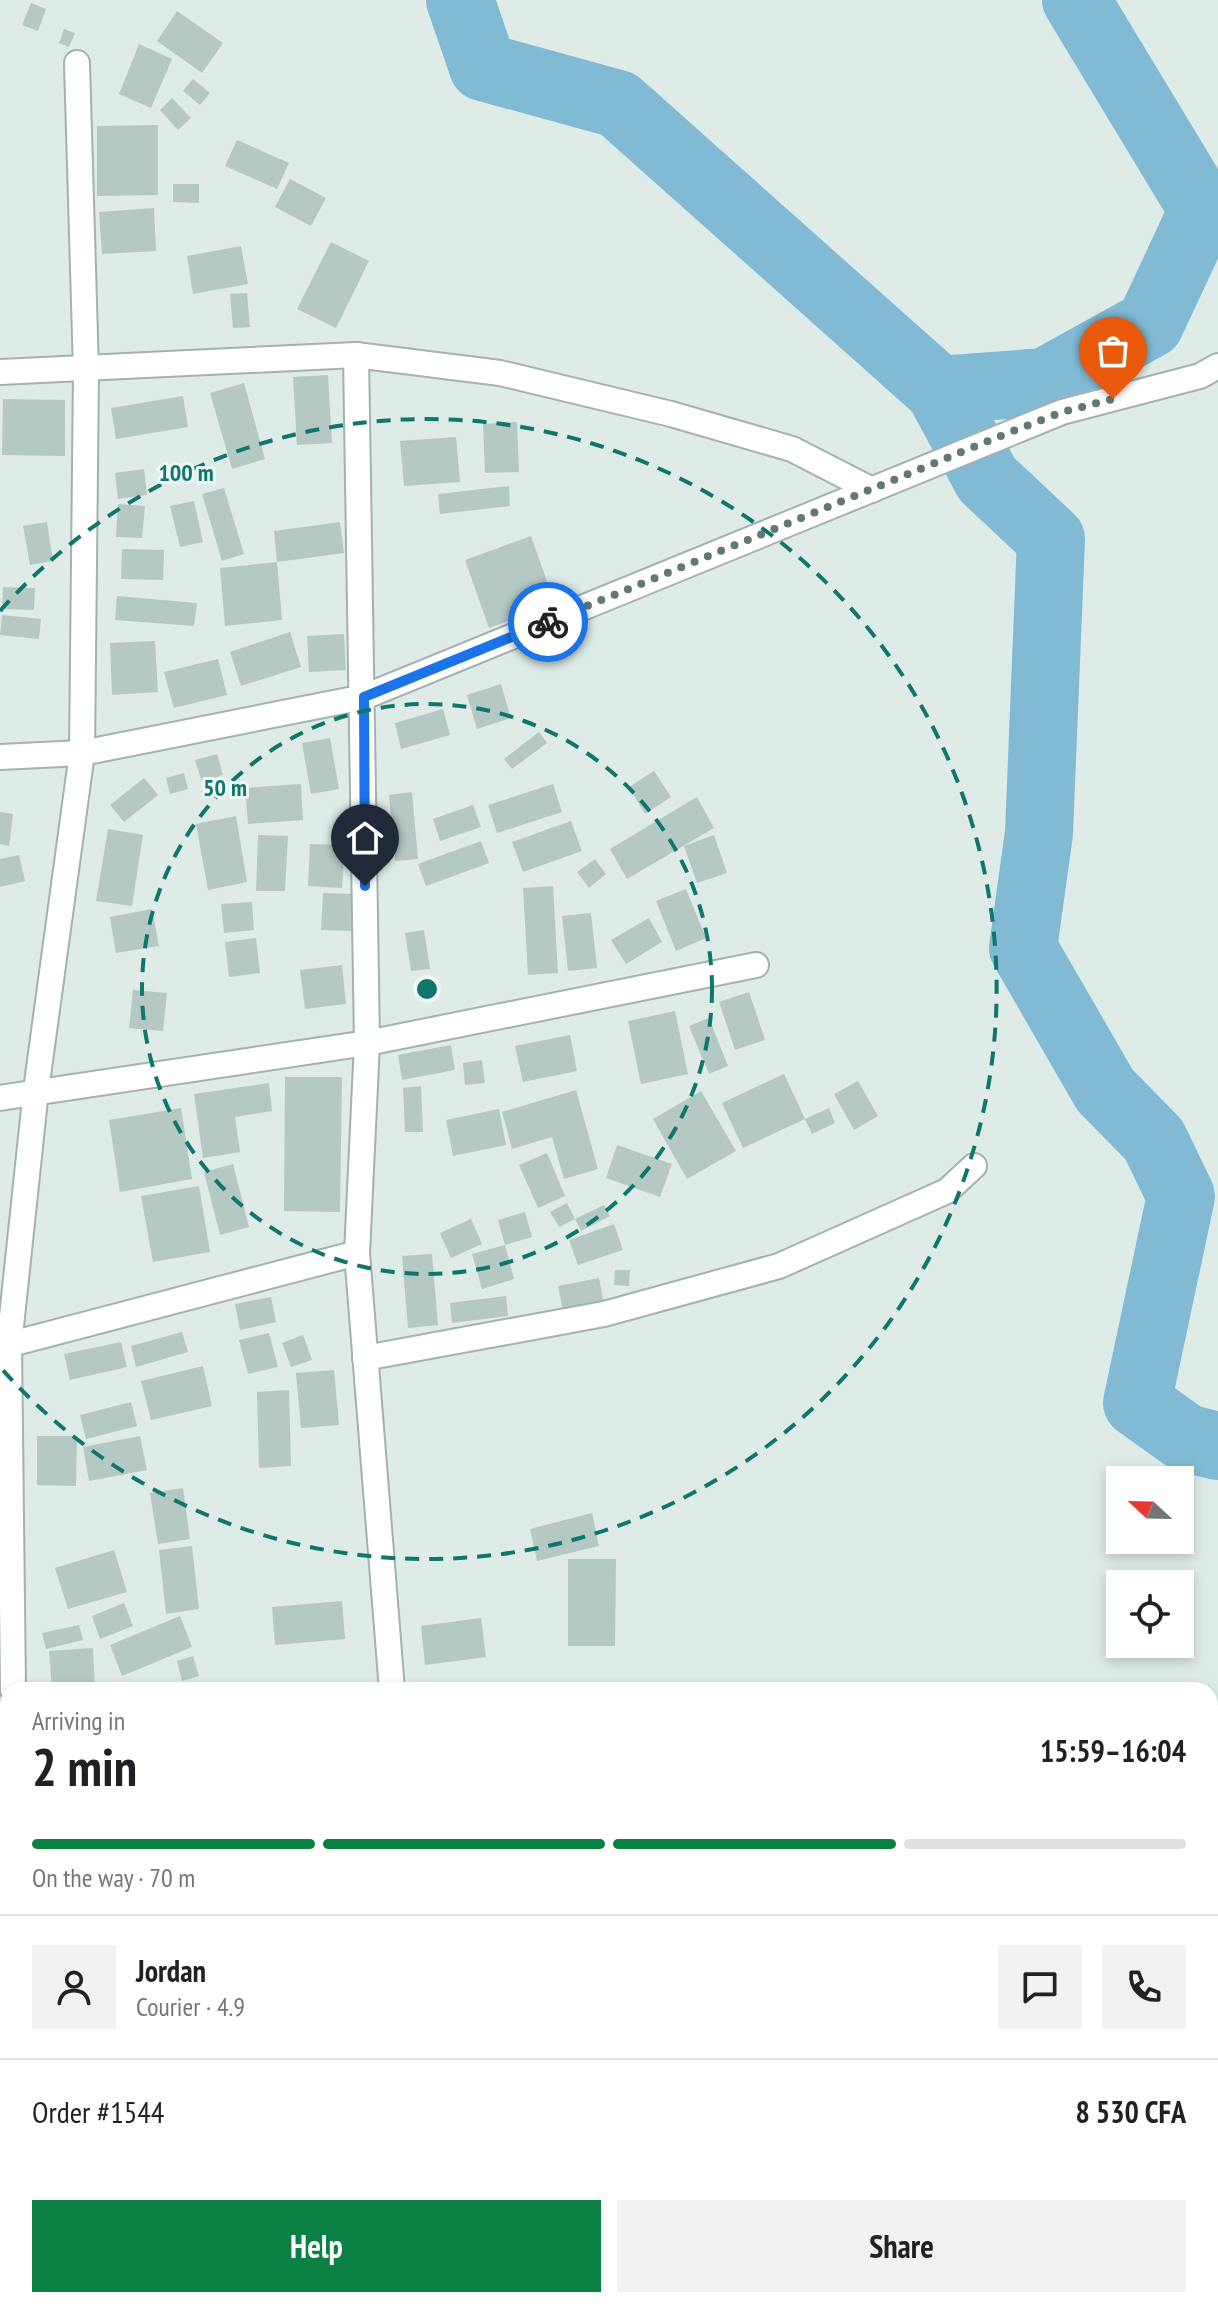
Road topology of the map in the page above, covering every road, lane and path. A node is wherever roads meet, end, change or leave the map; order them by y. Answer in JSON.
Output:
{"nodes":[{"id":1,"x":77,"y":63,"type":"dead end"},
{"id":2,"x":356,"y":355,"type":"junction"},
{"id":3,"x":1218,"y":366,"type":"edge"},
{"id":4,"x":86,"y":371,"type":"junction"},
{"id":5,"x":0,"y":372,"type":"edge"},
{"id":6,"x":879,"y":487,"type":"junction"},
{"id":7,"x":364,"y":697,"type":"junction"},
{"id":8,"x":82,"y":753,"type":"junction"},
{"id":9,"x":0,"y":757,"type":"edge"},
{"id":10,"x":756,"y":965,"type":"dead end"},
{"id":11,"x":367,"y":1043,"type":"junction"},
{"id":12,"x":36,"y":1090,"type":"junction"},
{"id":13,"x":0,"y":1098,"type":"edge"},
{"id":14,"x":974,"y":1166,"type":"dead end"},
{"id":15,"x":357,"y":1253,"type":"junction"},
{"id":16,"x":4,"y":1346,"type":"edge"},
{"id":17,"x":365,"y":1358,"type":"junction"},
{"id":18,"x":13,"y":1682,"type":"edge"},
{"id":19,"x":391,"y":1682,"type":"edge"}],
"edges":[{"from":1,"to":4,"type":"street"},
{"from":2,"to":4,"type":"street"},
{"from":2,"to":6,"type":"street"},
{"from":2,"to":7,"type":"street"},
{"from":3,"to":6,"type":"street"},
{"from":4,"to":5,"type":"street"},
{"from":4,"to":8,"type":"street"},
{"from":6,"to":7,"type":"street"},
{"from":7,"to":8,"type":"street"},
{"from":7,"to":11,"type":"street"},
{"from":8,"to":9,"type":"street"},
{"from":8,"to":12,"type":"street"},
{"from":10,"to":11,"type":"street"},
{"from":11,"to":12,"type":"street"},
{"from":11,"to":15,"type":"street"},
{"from":12,"to":13,"type":"street"},
{"from":12,"to":16,"type":"street"},
{"from":14,"to":17,"type":"street"},
{"from":15,"to":16,"type":"street"},
{"from":15,"to":17,"type":"street"},
{"from":16,"to":18,"type":"street"},
{"from":17,"to":19,"type":"street"}]}
